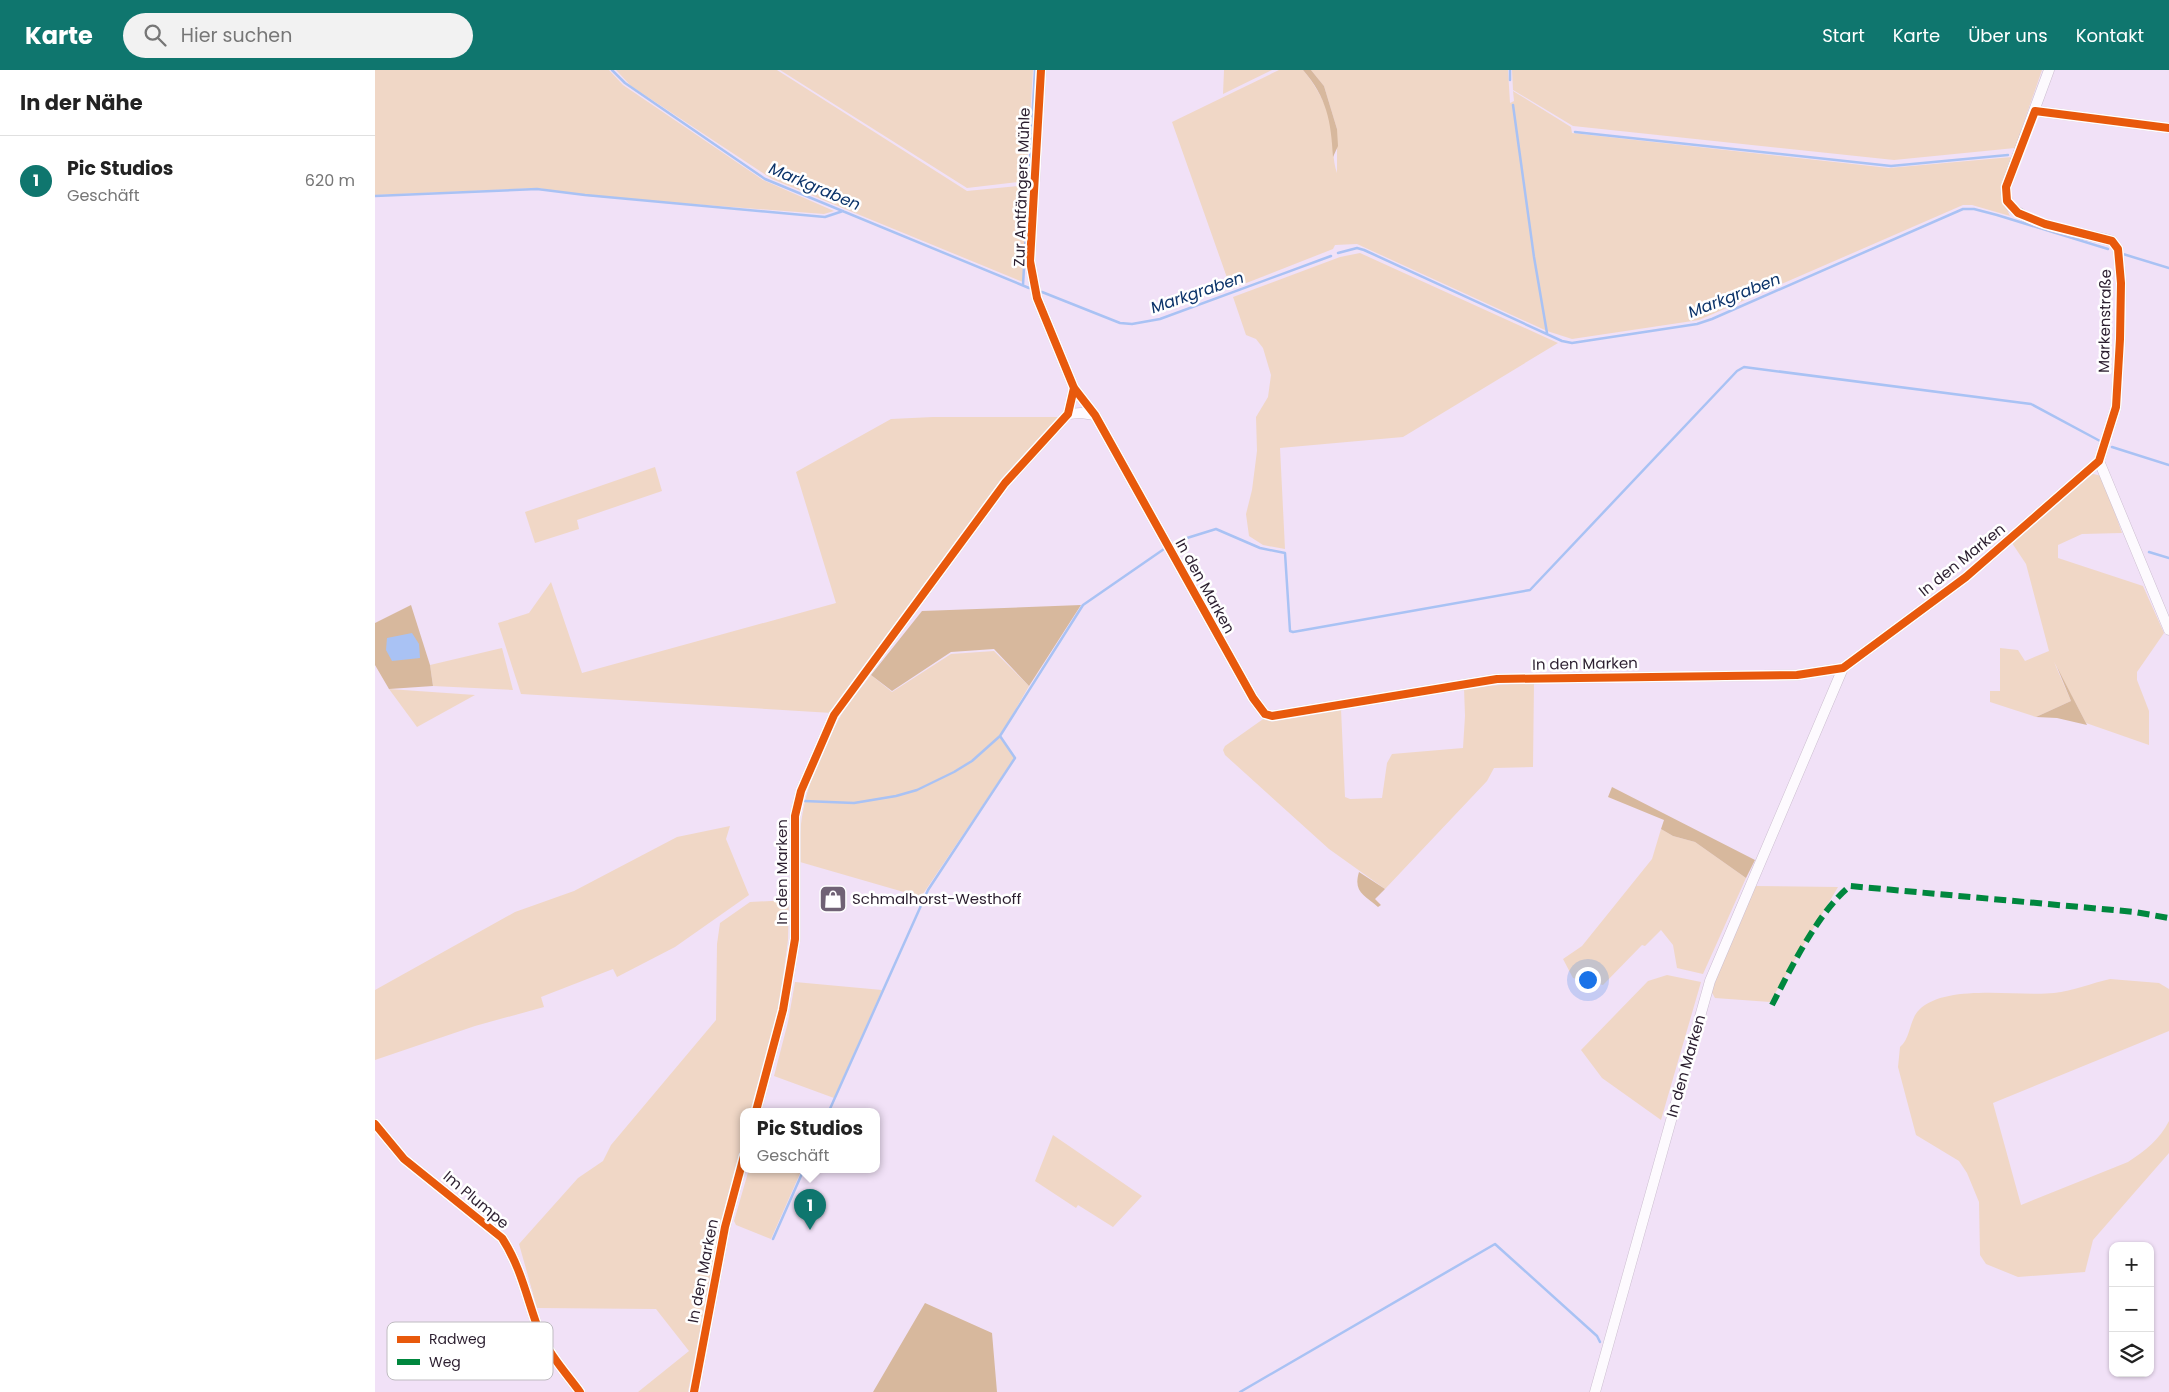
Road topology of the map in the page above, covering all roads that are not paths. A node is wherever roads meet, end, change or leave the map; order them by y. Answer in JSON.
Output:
{"nodes":[{"id":1,"x":1041,"y":70,"type":"edge"},
{"id":2,"x":2049,"y":70,"type":"edge"},
{"id":3,"x":2035,"y":112,"type":"junction"},
{"id":4,"x":2169,"y":128,"type":"edge"},
{"id":5,"x":1074,"y":388,"type":"junction"},
{"id":6,"x":1069,"y":414,"type":"junction"},
{"id":7,"x":1095,"y":416,"type":"junction"},
{"id":8,"x":2099,"y":461,"type":"junction"},
{"id":9,"x":2169,"y":630,"type":"edge"},
{"id":10,"x":1843,"y":668,"type":"junction"},
{"id":11,"x":757,"y":1108,"type":"edge"},
{"id":12,"x":375,"y":1124,"type":"edge"},
{"id":13,"x":740,"y":1171,"type":"edge"},
{"id":14,"x":537,"y":1322,"type":"edge"},
{"id":15,"x":553,"y":1352,"type":"edge"},
{"id":16,"x":580,"y":1392,"type":"edge"},
{"id":17,"x":694,"y":1392,"type":"edge"},
{"id":18,"x":1595,"y":1392,"type":"edge"}],
"edges":[{"from":1,"to":5,"type":"street","name":"Zur Antfängers Mühle"},
{"from":2,"to":3,"type":"street","name":"Markenstraße"},
{"from":3,"to":4,"type":"street"},
{"from":3,"to":8,"type":"street","name":"Markenstraße"},
{"from":5,"to":6,"type":"street"},
{"from":5,"to":7,"type":"street","name":"In den Marken"},
{"from":6,"to":7,"type":"street"},
{"from":6,"to":11,"type":"street","name":"In den Marken"},
{"from":7,"to":10,"type":"street","name":"In den Marken"},
{"from":8,"to":9,"type":"street"},
{"from":8,"to":10,"type":"street","name":"In den Marken"},
{"from":10,"to":18,"type":"street","name":"In den Marken"},
{"from":12,"to":14,"type":"street","name":"Im Plumpe"},
{"from":13,"to":17,"type":"street","name":"In den Marken"},
{"from":15,"to":16,"type":"street","name":"Im Plumpe"}]}
